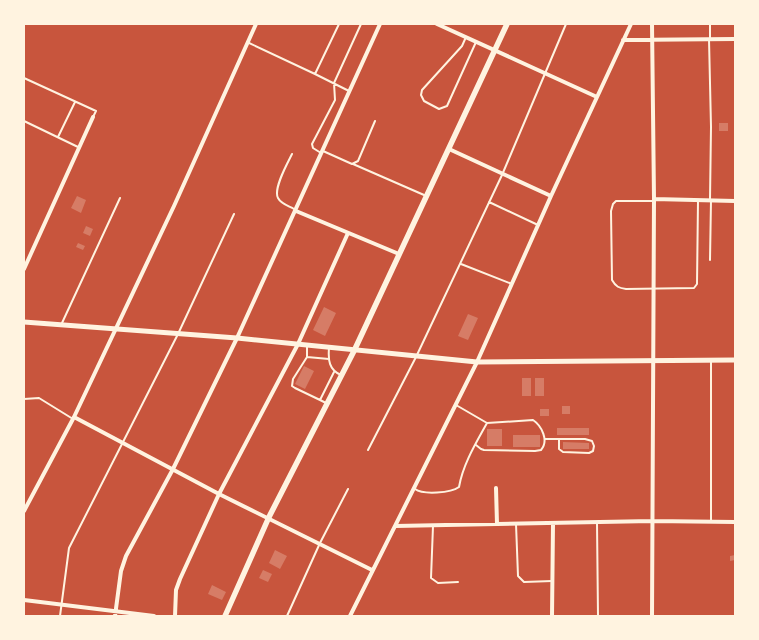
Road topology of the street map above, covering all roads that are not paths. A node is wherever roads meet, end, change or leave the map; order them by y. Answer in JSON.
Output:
{"nodes":[{"id":1,"x":256,"y":24,"type":"edge"},
{"id":2,"x":339,"y":24,"type":"edge"},
{"id":3,"x":361,"y":24,"type":"edge"},
{"id":4,"x":380,"y":24,"type":"edge"},
{"id":5,"x":437,"y":24,"type":"edge"},
{"id":6,"x":507,"y":24,"type":"edge"},
{"id":7,"x":566,"y":24,"type":"edge"},
{"id":8,"x":631,"y":24,"type":"edge"},
{"id":9,"x":652,"y":24,"type":"edge"},
{"id":10,"x":710,"y":24,"type":"edge"},
{"id":11,"x":443,"y":25,"type":"edge"},
{"id":12,"x":466,"y":37,"type":"junction"},
{"id":13,"x":709,"y":39,"type":"junction"},
{"id":14,"x":735,"y":39,"type":"edge"},
{"id":15,"x":623,"y":40,"type":"junction"},
{"id":16,"x":652,"y":40,"type":"junction"},
{"id":17,"x":248,"y":42,"type":"junction"},
{"id":18,"x":476,"y":42,"type":"junction"},
{"id":19,"x":495,"y":50,"type":"junction"},
{"id":20,"x":545,"y":73,"type":"junction"},
{"id":21,"x":316,"y":74,"type":"junction"},
{"id":22,"x":24,"y":78,"type":"edge"},
{"id":23,"x":334,"y":83,"type":"junction"},
{"id":24,"x":350,"y":91,"type":"junction"},
{"id":25,"x":597,"y":97,"type":"junction"},
{"id":26,"x":75,"y":102,"type":"junction"},
{"id":27,"x":92,"y":117,"type":"joint"},
{"id":28,"x":24,"y":121,"type":"edge"},
{"id":29,"x":375,"y":121,"type":"dead end"},
{"id":30,"x":58,"y":137,"type":"junction"},
{"id":31,"x":79,"y":147,"type":"junction"},
{"id":32,"x":449,"y":149,"type":"junction"},
{"id":33,"x":322,"y":152,"type":"junction"},
{"id":34,"x":292,"y":154,"type":"dead end"},
{"id":35,"x":352,"y":164,"type":"junction"},
{"id":36,"x":502,"y":174,"type":"junction"},
{"id":37,"x":427,"y":196,"type":"junction"},
{"id":38,"x":551,"y":196,"type":"junction"},
{"id":39,"x":120,"y":198,"type":"dead end"},
{"id":40,"x":654,"y":200,"type":"junction"},
{"id":41,"x":698,"y":200,"type":"junction"},
{"id":42,"x":711,"y":200,"type":"junction"},
{"id":43,"x":735,"y":201,"type":"edge"},
{"id":44,"x":489,"y":202,"type":"junction"},
{"id":45,"x":296,"y":211,"type":"junction"},
{"id":46,"x":234,"y":214,"type":"dead end"},
{"id":47,"x":538,"y":224,"type":"junction"},
{"id":48,"x":348,"y":233,"type":"junction"},
{"id":49,"x":399,"y":254,"type":"junction"},
{"id":50,"x":710,"y":260,"type":"dead end"},
{"id":51,"x":460,"y":264,"type":"junction"},
{"id":52,"x":24,"y":270,"type":"edge"},
{"id":53,"x":512,"y":284,"type":"junction"},
{"id":54,"x":653,"y":288,"type":"junction"},
{"id":55,"x":24,"y":322,"type":"edge"},
{"id":56,"x":61,"y":325,"type":"junction"},
{"id":57,"x":116,"y":329,"type":"junction"},
{"id":58,"x":178,"y":334,"type":"junction"},
{"id":59,"x":237,"y":338,"type":"junction"},
{"id":60,"x":298,"y":344,"type":"junction"},
{"id":61,"x":307,"y":346,"type":"junction"},
{"id":62,"x":329,"y":348,"type":"junction"},
{"id":63,"x":354,"y":351,"type":"junction"},
{"id":64,"x":306,"y":357,"type":"junction"},
{"id":65,"x":416,"y":357,"type":"junction"},
{"id":66,"x":328,"y":359,"type":"junction"},
{"id":67,"x":653,"y":359,"type":"junction"},
{"id":68,"x":711,"y":360,"type":"junction"},
{"id":69,"x":735,"y":360,"type":"edge"},
{"id":70,"x":477,"y":362,"type":"junction"},
{"id":71,"x":334,"y":372,"type":"junction"},
{"id":72,"x":341,"y":375,"type":"junction"},
{"id":73,"x":24,"y":400,"type":"edge"},
{"id":74,"x":320,"y":400,"type":"junction"},
{"id":75,"x":327,"y":403,"type":"junction"},
{"id":76,"x":456,"y":405,"type":"junction"},
{"id":77,"x":74,"y":418,"type":"junction"},
{"id":78,"x":487,"y":423,"type":"junction"},
{"id":79,"x":545,"y":439,"type":"junction"},
{"id":80,"x":559,"y":439,"type":"junction"},
{"id":81,"x":122,"y":442,"type":"junction"},
{"id":82,"x":476,"y":445,"type":"junction"},
{"id":83,"x":368,"y":450,"type":"dead end"},
{"id":84,"x":173,"y":469,"type":"junction"},
{"id":85,"x":414,"y":488,"type":"junction"},
{"id":86,"x":496,"y":488,"type":"dead end"},
{"id":87,"x":348,"y":489,"type":"dead end"},
{"id":88,"x":219,"y":494,"type":"junction"},
{"id":89,"x":24,"y":511,"type":"edge"},
{"id":90,"x":269,"y":517,"type":"junction"},
{"id":91,"x":652,"y":522,"type":"junction"},
{"id":92,"x":710,"y":522,"type":"junction"},
{"id":93,"x":735,"y":522,"type":"edge"},
{"id":94,"x":598,"y":523,"type":"junction"},
{"id":95,"x":497,"y":524,"type":"junction"},
{"id":96,"x":516,"y":524,"type":"junction"},
{"id":97,"x":553,"y":524,"type":"junction"},
{"id":98,"x":394,"y":526,"type":"junction"},
{"id":99,"x":432,"y":526,"type":"junction"},
{"id":100,"x":320,"y":543,"type":"junction"},
{"id":101,"x":372,"y":570,"type":"junction"},
{"id":102,"x":552,"y":581,"type":"junction"},
{"id":103,"x":458,"y":582,"type":"dead end"},
{"id":104,"x":24,"y":600,"type":"edge"},
{"id":105,"x":61,"y":605,"type":"junction"},
{"id":106,"x":115,"y":614,"type":"edge"},
{"id":107,"x":60,"y":616,"type":"edge"},
{"id":108,"x":154,"y":616,"type":"edge"},
{"id":109,"x":174,"y":616,"type":"edge"},
{"id":110,"x":225,"y":616,"type":"edge"},
{"id":111,"x":287,"y":616,"type":"edge"},
{"id":112,"x":350,"y":616,"type":"edge"},
{"id":113,"x":552,"y":616,"type":"edge"},
{"id":114,"x":598,"y":616,"type":"edge"},
{"id":115,"x":652,"y":616,"type":"edge"}],
"edges":[{"from":1,"to":17,"type":"street"},
{"from":2,"to":21,"type":"lane"},
{"from":3,"to":23,"type":"lane"},
{"from":4,"to":24,"type":"street"},
{"from":5,"to":11,"type":"street"},
{"from":6,"to":19,"type":"main road"},
{"from":7,"to":20,"type":"lane"},
{"from":8,"to":15,"type":"street"},
{"from":9,"to":16,"type":"street"},
{"from":10,"to":13,"type":"lane"},
{"from":11,"to":12,"type":"street"},
{"from":12,"to":18,"type":"street"},
{"from":12,"to":18,"type":"lane"},
{"from":13,"to":14,"type":"street"},
{"from":13,"to":16,"type":"street"},
{"from":13,"to":42,"type":"lane"},
{"from":15,"to":16,"type":"street"},
{"from":15,"to":25,"type":"street"},
{"from":16,"to":40,"type":"street"},
{"from":17,"to":21,"type":"lane"},
{"from":17,"to":57,"type":"street"},
{"from":18,"to":19,"type":"street"},
{"from":19,"to":20,"type":"street"},
{"from":19,"to":32,"type":"main road"},
{"from":20,"to":25,"type":"street"},
{"from":20,"to":36,"type":"lane"},
{"from":21,"to":23,"type":"lane"},
{"from":22,"to":26,"type":"lane"},
{"from":23,"to":24,"type":"lane"},
{"from":23,"to":33,"type":"lane"},
{"from":24,"to":33,"type":"street"},
{"from":25,"to":38,"type":"street"},
{"from":26,"to":27,"type":"lane"},
{"from":26,"to":30,"type":"lane"},
{"from":27,"to":31,"type":"street"},
{"from":28,"to":30,"type":"lane"},
{"from":29,"to":35,"type":"lane"},
{"from":30,"to":31,"type":"lane"},
{"from":31,"to":52,"type":"street"},
{"from":32,"to":36,"type":"street"},
{"from":32,"to":37,"type":"main road"},
{"from":33,"to":35,"type":"lane"},
{"from":33,"to":45,"type":"street"},
{"from":34,"to":45,"type":"lane"},
{"from":35,"to":37,"type":"lane"},
{"from":36,"to":38,"type":"street"},
{"from":36,"to":44,"type":"lane"},
{"from":37,"to":49,"type":"main road"},
{"from":38,"to":47,"type":"street"},
{"from":39,"to":56,"type":"lane"},
{"from":40,"to":41,"type":"street"},
{"from":40,"to":54,"type":"street"},
{"from":40,"to":54,"type":"lane"},
{"from":41,"to":42,"type":"street"},
{"from":41,"to":54,"type":"lane"},
{"from":42,"to":43,"type":"street"},
{"from":42,"to":50,"type":"lane"},
{"from":44,"to":47,"type":"lane"},
{"from":44,"to":51,"type":"lane"},
{"from":45,"to":48,"type":"street"},
{"from":45,"to":59,"type":"street"},
{"from":46,"to":58,"type":"lane"},
{"from":47,"to":53,"type":"street"},
{"from":48,"to":49,"type":"street"},
{"from":48,"to":60,"type":"street"},
{"from":49,"to":63,"type":"main road"},
{"from":51,"to":53,"type":"lane"},
{"from":51,"to":65,"type":"lane"},
{"from":53,"to":70,"type":"street"},
{"from":54,"to":67,"type":"street"},
{"from":55,"to":56,"type":"street"},
{"from":56,"to":57,"type":"street"},
{"from":57,"to":58,"type":"street"},
{"from":57,"to":77,"type":"street"},
{"from":58,"to":59,"type":"street"},
{"from":58,"to":81,"type":"lane"},
{"from":59,"to":60,"type":"street"},
{"from":59,"to":84,"type":"street"},
{"from":60,"to":61,"type":"street"},
{"from":60,"to":88,"type":"street"},
{"from":61,"to":62,"type":"street"},
{"from":61,"to":64,"type":"lane"},
{"from":62,"to":63,"type":"street"},
{"from":62,"to":66,"type":"lane"},
{"from":63,"to":65,"type":"street"},
{"from":63,"to":72,"type":"main road"},
{"from":64,"to":66,"type":"lane"},
{"from":64,"to":74,"type":"lane"},
{"from":65,"to":70,"type":"street"},
{"from":65,"to":83,"type":"lane"},
{"from":66,"to":71,"type":"lane"},
{"from":67,"to":68,"type":"street"},
{"from":67,"to":70,"type":"street"},
{"from":67,"to":91,"type":"street"},
{"from":68,"to":69,"type":"street"},
{"from":68,"to":92,"type":"lane"},
{"from":70,"to":76,"type":"street"},
{"from":71,"to":72,"type":"lane"},
{"from":71,"to":74,"type":"lane"},
{"from":72,"to":75,"type":"main road"},
{"from":73,"to":77,"type":"lane"},
{"from":74,"to":75,"type":"lane"},
{"from":75,"to":90,"type":"main road"},
{"from":76,"to":78,"type":"lane"},
{"from":76,"to":85,"type":"street"},
{"from":77,"to":81,"type":"street"},
{"from":77,"to":89,"type":"street"},
{"from":78,"to":79,"type":"lane"},
{"from":78,"to":82,"type":"lane"},
{"from":79,"to":80,"type":"lane"},
{"from":79,"to":82,"type":"lane"},
{"from":80,"to":80,"type":"lane"},
{"from":81,"to":84,"type":"street"},
{"from":81,"to":105,"type":"lane"},
{"from":82,"to":85,"type":"lane"},
{"from":84,"to":88,"type":"street"},
{"from":84,"to":106,"type":"street"},
{"from":85,"to":98,"type":"street"},
{"from":86,"to":95,"type":"street"},
{"from":87,"to":100,"type":"lane"},
{"from":88,"to":90,"type":"street"},
{"from":88,"to":109,"type":"street"},
{"from":90,"to":100,"type":"street"},
{"from":90,"to":110,"type":"main road"},
{"from":91,"to":92,"type":"street"},
{"from":91,"to":94,"type":"street"},
{"from":91,"to":115,"type":"street"},
{"from":92,"to":93,"type":"street"},
{"from":94,"to":97,"type":"street"},
{"from":94,"to":114,"type":"lane"},
{"from":95,"to":96,"type":"street"},
{"from":95,"to":99,"type":"street"},
{"from":96,"to":97,"type":"street"},
{"from":96,"to":102,"type":"lane"},
{"from":97,"to":102,"type":"street"},
{"from":98,"to":99,"type":"street"},
{"from":98,"to":101,"type":"street"},
{"from":99,"to":103,"type":"lane"},
{"from":100,"to":101,"type":"street"},
{"from":100,"to":111,"type":"lane"},
{"from":101,"to":112,"type":"street"},
{"from":102,"to":113,"type":"street"},
{"from":104,"to":105,"type":"street"},
{"from":105,"to":106,"type":"street"},
{"from":105,"to":107,"type":"lane"},
{"from":106,"to":108,"type":"street"}]}
